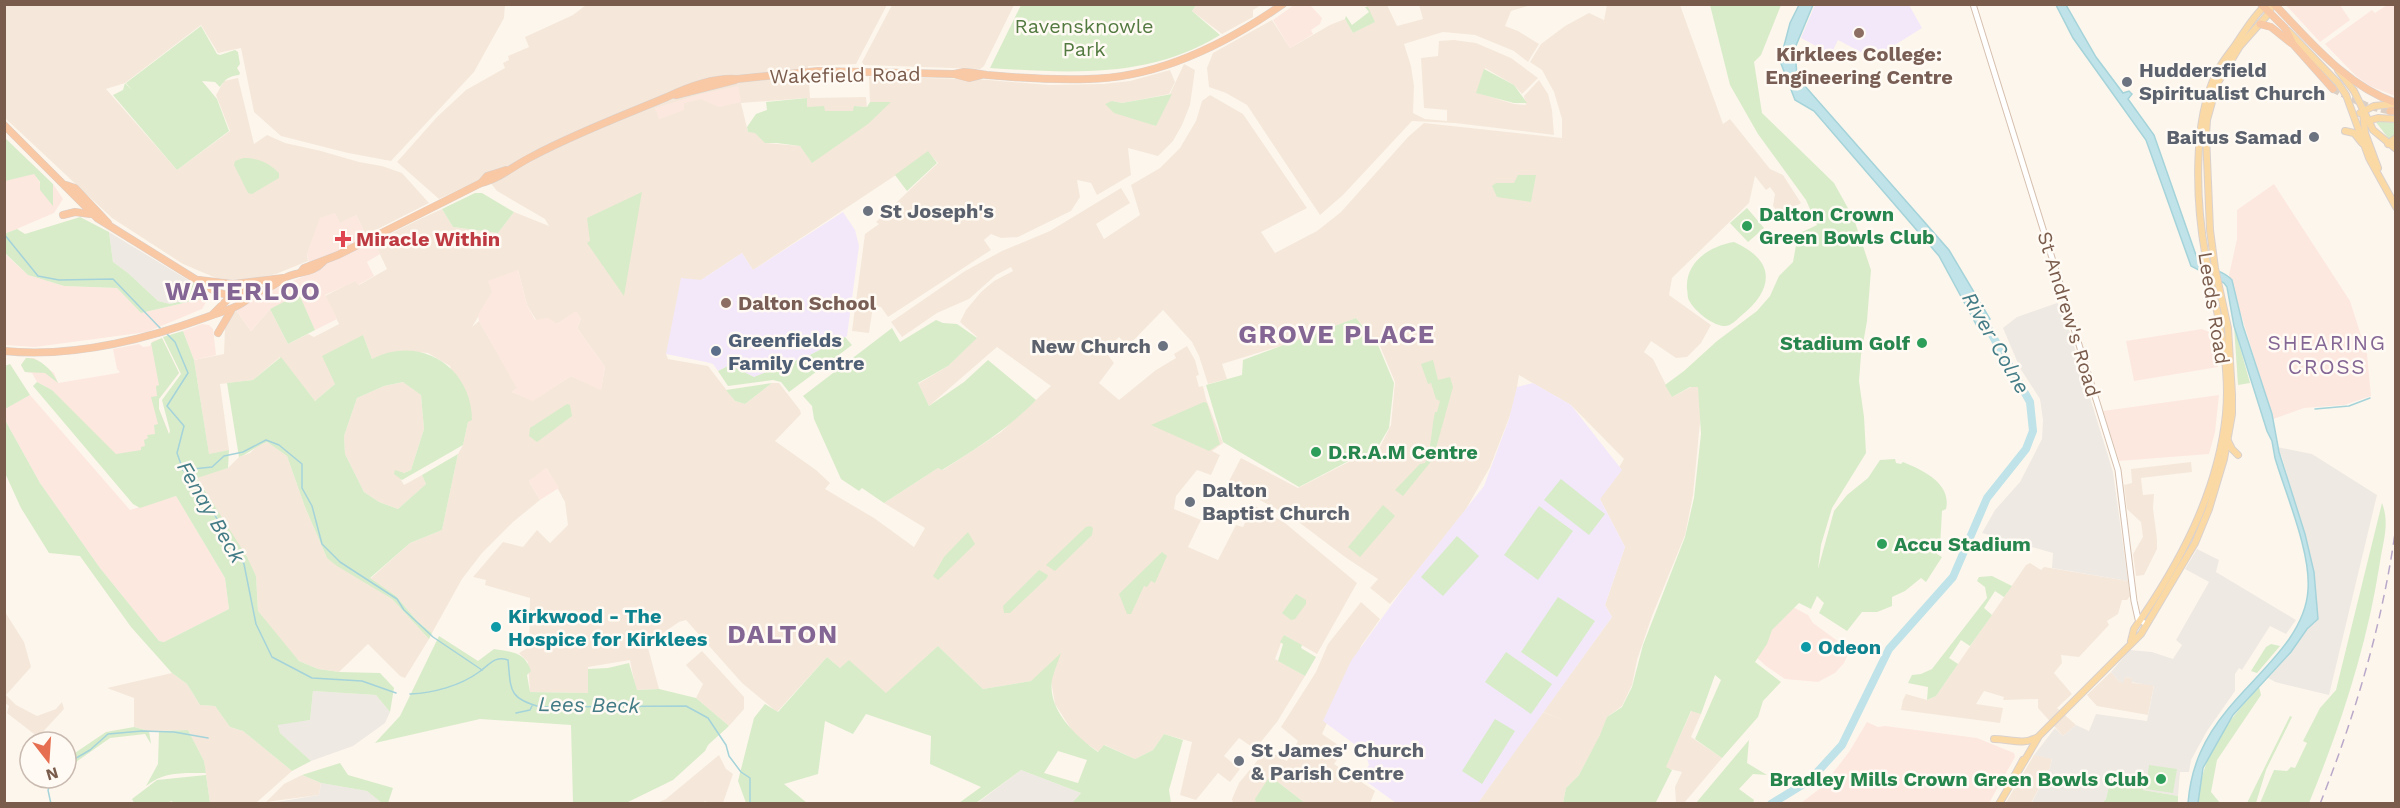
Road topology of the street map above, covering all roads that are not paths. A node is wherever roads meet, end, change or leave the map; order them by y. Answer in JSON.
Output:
{"nodes":[{"id":1,"x":1283,"y":4,"type":"edge"},
{"id":2,"x":1973,"y":4,"type":"edge"},
{"id":3,"x":2268,"y":6,"type":"edge"},
{"id":4,"x":2260,"y":24,"type":"junction"},
{"id":5,"x":2285,"y":28,"type":"junction"},
{"id":6,"x":2293,"y":44,"type":"junction"},
{"id":7,"x":2336,"y":67,"type":"junction"},
{"id":8,"x":2333,"y":89,"type":"tunnel mouth"},
{"id":9,"x":2396,"y":103,"type":"edge"},
{"id":10,"x":2363,"y":111,"type":"junction"},
{"id":11,"x":2355,"y":117,"type":"junction"},
{"id":12,"x":2396,"y":119,"type":"edge"},
{"id":13,"x":2363,"y":122,"type":"junction"},
{"id":14,"x":4,"y":125,"type":"edge"},
{"id":15,"x":2344,"y":131,"type":"dead end"},
{"id":16,"x":2396,"y":138,"type":"edge"},
{"id":17,"x":2386,"y":143,"type":"junction"},
{"id":18,"x":2365,"y":148,"type":"junction"},
{"id":19,"x":2396,"y":149,"type":"edge"},
{"id":20,"x":2372,"y":152,"type":"junction"},
{"id":21,"x":2380,"y":180,"type":"junction"},
{"id":22,"x":66,"y":185,"type":"junction"},
{"id":23,"x":2396,"y":207,"type":"edge"},
{"id":24,"x":93,"y":214,"type":"junction"},
{"id":25,"x":63,"y":215,"type":"dead end"},
{"id":26,"x":110,"y":225,"type":"junction"},
{"id":27,"x":2212,"y":267,"type":"junction"},
{"id":28,"x":285,"y":277,"type":"junction"},
{"id":29,"x":203,"y":281,"type":"junction"},
{"id":30,"x":252,"y":283,"type":"junction"},
{"id":31,"x":240,"y":288,"type":"junction"},
{"id":32,"x":216,"y":292,"type":"junction"},
{"id":33,"x":254,"y":294,"type":"junction"},
{"id":34,"x":233,"y":296,"type":"junction"},
{"id":35,"x":232,"y":308,"type":"junction"},
{"id":36,"x":215,"y":312,"type":"junction"},
{"id":37,"x":218,"y":333,"type":"dead end"},
{"id":38,"x":4,"y":351,"type":"edge"},
{"id":39,"x":2228,"y":440,"type":"junction"},
{"id":40,"x":2238,"y":455,"type":"dead end"},
{"id":41,"x":2143,"y":623,"type":"junction"},
{"id":42,"x":2039,"y":736,"type":"junction"},
{"id":43,"x":1994,"y":739,"type":"dead end"},
{"id":44,"x":1999,"y":804,"type":"edge"}],
"edges":[{"from":1,"to":28,"type":"highway","name":"Wakefield Road"},
{"from":2,"to":41,"type":"main road","name":"St Andrew's Road"},
{"from":3,"to":4,"type":"main road","name":"Leeds Road"},
{"from":3,"to":5,"type":"highway"},
{"from":3,"to":7,"type":"highway"},
{"from":3,"to":27,"type":"main road","name":"Leeds Road"},
{"from":4,"to":6,"type":"highway"},
{"from":4,"to":27,"type":"main road","name":"Leeds Road"},
{"from":5,"to":6,"type":"highway"},
{"from":5,"to":11,"type":"main road"},
{"from":6,"to":8,"type":"highway"},
{"from":7,"to":9,"type":"highway"},
{"from":7,"to":10,"type":"main road"},
{"from":9,"to":10,"type":"main road"},
{"from":10,"to":11,"type":"main road"},
{"from":10,"to":13,"type":"main road"},
{"from":11,"to":13,"type":"main road"},
{"from":12,"to":13,"type":"main road"},
{"from":13,"to":17,"type":"main road"},
{"from":13,"to":18,"type":"main road"},
{"from":13,"to":20,"type":"main road"},
{"from":14,"to":22,"type":"highway"},
{"from":15,"to":18,"type":"main road"},
{"from":16,"to":17,"type":"main road"},
{"from":17,"to":19,"type":"main road"},
{"from":17,"to":20,"type":"main road"},
{"from":18,"to":21,"type":"main road"},
{"from":20,"to":21,"type":"main road"},
{"from":21,"to":23,"type":"main road"},
{"from":22,"to":24,"type":"highway"},
{"from":22,"to":26,"type":"highway"},
{"from":24,"to":25,"type":"highway"},
{"from":24,"to":26,"type":"highway"},
{"from":26,"to":29,"type":"highway"},
{"from":27,"to":39,"type":"main road","name":"Leeds Road"},
{"from":27,"to":41,"type":"main road","name":"Leeds Road"},
{"from":28,"to":30,"type":"highway"},
{"from":28,"to":33,"type":"highway","name":"Wakefield Road"},
{"from":29,"to":30,"type":"highway"},
{"from":29,"to":31,"type":"highway"},
{"from":29,"to":32,"type":"highway"},
{"from":30,"to":31,"type":"highway","name":"Wakefield Road"},
{"from":31,"to":33,"type":"highway"},
{"from":31,"to":34,"type":"highway","name":"Wakefield Road"},
{"from":32,"to":34,"type":"highway"},
{"from":32,"to":36,"type":"highway"},
{"from":33,"to":34,"type":"highway"},
{"from":33,"to":35,"type":"highway","name":"Wakefield Road"},
{"from":34,"to":36,"type":"highway","name":"Wakefield Road"},
{"from":35,"to":36,"type":"highway","name":"Wakefield Road"},
{"from":35,"to":37,"type":"highway"},
{"from":36,"to":38,"type":"highway","name":"Wakefield Road"},
{"from":39,"to":40,"type":"main road"},
{"from":39,"to":41,"type":"main road","name":"Leeds Road"},
{"from":41,"to":42,"type":"main road","name":"Leeds Road"},
{"from":42,"to":43,"type":"main road"},
{"from":42,"to":44,"type":"main road","name":"Leeds Road"}]}
